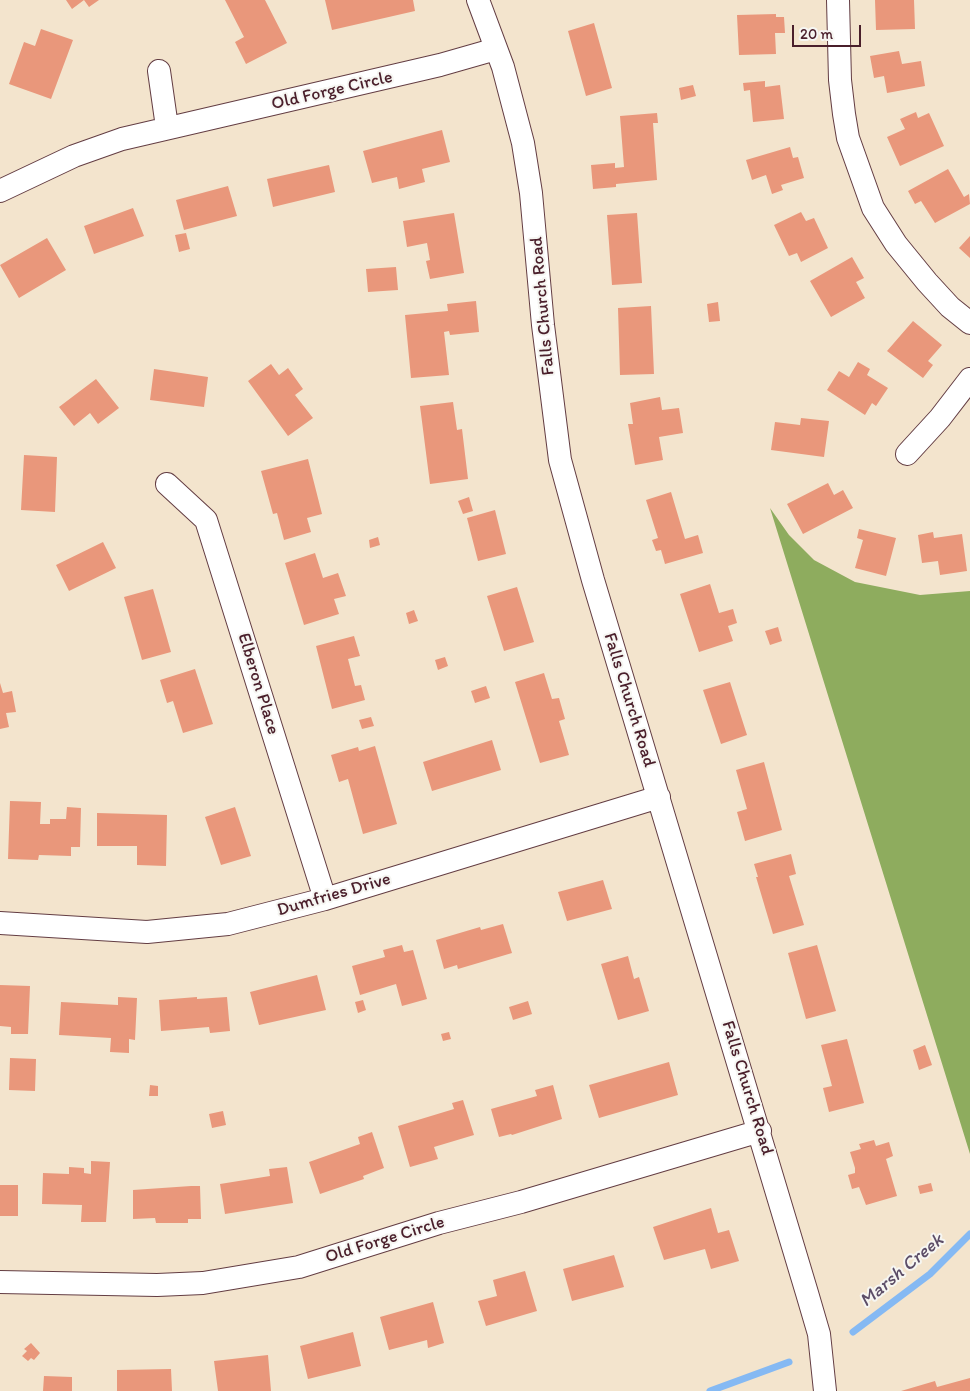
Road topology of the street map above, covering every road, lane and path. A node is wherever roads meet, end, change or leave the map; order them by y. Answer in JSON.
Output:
{"nodes":[{"id":1,"x":478,"y":0,"type":"edge"},
{"id":2,"x":838,"y":0,"type":"edge"},
{"id":3,"x":496,"y":49,"type":"junction"},
{"id":4,"x":159,"y":70,"type":"dead end"},
{"id":5,"x":167,"y":127,"type":"junction"},
{"id":6,"x":0,"y":191,"type":"edge"},
{"id":7,"x":970,"y":323,"type":"edge"},
{"id":8,"x":970,"y":379,"type":"edge"},
{"id":9,"x":907,"y":454,"type":"dead end"},
{"id":10,"x":167,"y":484,"type":"dead end"},
{"id":11,"x":659,"y":796,"type":"junction"},
{"id":12,"x":325,"y":900,"type":"junction"},
{"id":13,"x":0,"y":923,"type":"edge"},
{"id":14,"x":760,"y":1131,"type":"junction"},
{"id":15,"x":0,"y":1282,"type":"edge"},
{"id":16,"x":825,"y":1391,"type":"edge"}],
"edges":[{"from":1,"to":3,"type":"street","name":"Falls Church Road"},
{"from":2,"to":7,"type":"street"},
{"from":3,"to":5,"type":"street","name":"Old Forge Circle"},
{"from":3,"to":11,"type":"street","name":"Falls Church Road"},
{"from":4,"to":5,"type":"street"},
{"from":5,"to":6,"type":"street","name":"Old Forge Circle"},
{"from":8,"to":9,"type":"street"},
{"from":10,"to":12,"type":"street","name":"Elberon Place"},
{"from":11,"to":12,"type":"street","name":"Dumfries Drive"},
{"from":11,"to":14,"type":"street","name":"Falls Church Road"},
{"from":12,"to":13,"type":"street","name":"Dumfries Drive"},
{"from":14,"to":15,"type":"street","name":"Old Forge Circle"},
{"from":14,"to":16,"type":"street","name":"Falls Church Road"}]}
